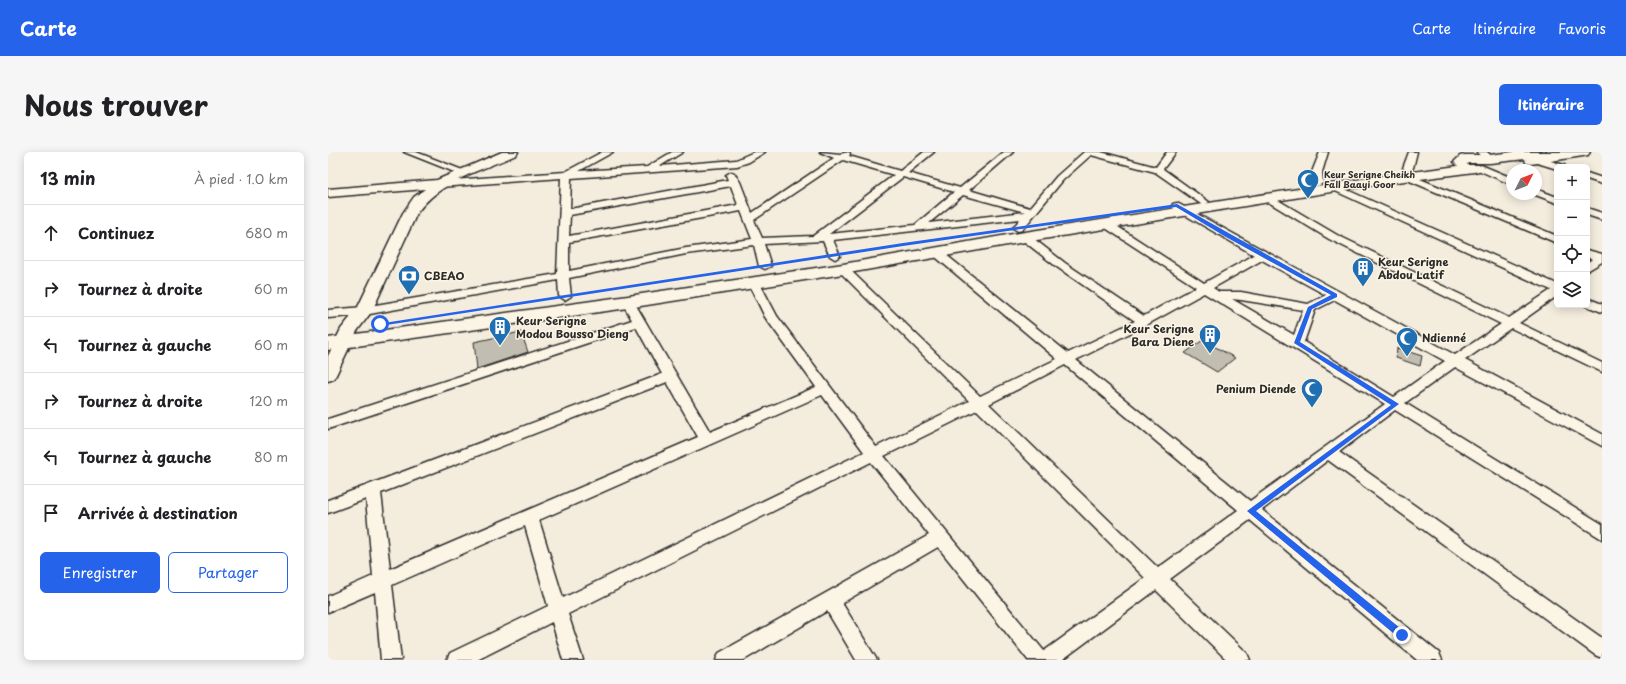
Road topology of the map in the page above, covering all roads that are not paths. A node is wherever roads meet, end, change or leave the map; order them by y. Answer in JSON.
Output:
{"nodes":[{"id":1,"x":409,"y":152,"type":"edge"},
{"id":2,"x":512,"y":152,"type":"edge"},
{"id":3,"x":609,"y":152,"type":"edge"},
{"id":4,"x":679,"y":152,"type":"edge"},
{"id":5,"x":761,"y":152,"type":"edge"},
{"id":6,"x":824,"y":152,"type":"edge"},
{"id":7,"x":930,"y":152,"type":"edge"},
{"id":8,"x":1009,"y":152,"type":"edge"},
{"id":9,"x":1090,"y":152,"type":"edge"},
{"id":10,"x":1172,"y":152,"type":"edge"},
{"id":11,"x":1324,"y":152,"type":"edge"},
{"id":12,"x":1414,"y":152,"type":"edge"},
{"id":13,"x":1583,"y":152,"type":"edge"},
{"id":14,"x":846,"y":155,"type":"edge"},
{"id":15,"x":1529,"y":155,"type":"edge"},
{"id":16,"x":1478,"y":162,"type":"edge"},
{"id":17,"x":726,"y":164,"type":"junction"},
{"id":18,"x":1554,"y":164,"type":"edge"},
{"id":19,"x":648,"y":169,"type":"junction"},
{"id":20,"x":1158,"y":170,"type":"junction"},
{"id":21,"x":465,"y":173,"type":"junction"},
{"id":22,"x":1408,"y":173,"type":"junction"},
{"id":23,"x":901,"y":174,"type":"junction"},
{"id":24,"x":566,"y":176,"type":"junction"},
{"id":25,"x":1590,"y":177,"type":"edge"},
{"id":26,"x":1506,"y":178,"type":"edge"},
{"id":27,"x":1602,"y":181,"type":"edge"},
{"id":28,"x":735,"y":182,"type":"junction"},
{"id":29,"x":1318,"y":183,"type":"junction"},
{"id":30,"x":439,"y":184,"type":"junction"},
{"id":31,"x":1336,"y":188,"type":"junction"},
{"id":32,"x":963,"y":191,"type":"junction"},
{"id":33,"x":328,"y":193,"type":"edge"},
{"id":34,"x":1542,"y":194,"type":"edge"},
{"id":35,"x":1268,"y":198,"type":"junction"},
{"id":36,"x":1554,"y":199,"type":"edge"},
{"id":37,"x":1204,"y":202,"type":"junction"},
{"id":38,"x":744,"y":207,"type":"junction"},
{"id":39,"x":1182,"y":209,"type":"junction"},
{"id":40,"x":1590,"y":212,"type":"edge"},
{"id":41,"x":565,"y":213,"type":"junction"},
{"id":42,"x":1602,"y":217,"type":"edge"},
{"id":43,"x":749,"y":219,"type":"junction"},
{"id":44,"x":1026,"y":223,"type":"junction"},
{"id":45,"x":1108,"y":225,"type":"junction"},
{"id":46,"x":917,"y":228,"type":"junction"},
{"id":47,"x":827,"y":238,"type":"junction"},
{"id":48,"x":815,"y":239,"type":"junction"},
{"id":49,"x":1554,"y":239,"type":"edge"},
{"id":50,"x":564,"y":240,"type":"junction"},
{"id":51,"x":758,"y":241,"type":"junction"},
{"id":52,"x":936,"y":252,"type":"junction"},
{"id":53,"x":1590,"y":254,"type":"edge"},
{"id":54,"x":1263,"y":255,"type":"junction"},
{"id":55,"x":1601,"y":258,"type":"edge"},
{"id":56,"x":839,"y":263,"type":"junction"},
{"id":57,"x":765,"y":266,"type":"junction"},
{"id":58,"x":1590,"y":266,"type":"edge"},
{"id":59,"x":563,"y":276,"type":"junction"},
{"id":60,"x":754,"y":282,"type":"junction"},
{"id":61,"x":1203,"y":287,"type":"junction"},
{"id":62,"x":1554,"y":289,"type":"edge"},
{"id":63,"x":1554,"y":292,"type":"edge"},
{"id":64,"x":1217,"y":295,"type":"junction"},
{"id":65,"x":1335,"y":295,"type":"junction"},
{"id":66,"x":565,"y":296,"type":"junction"},
{"id":67,"x":628,"y":302,"type":"junction"},
{"id":68,"x":1590,"y":303,"type":"edge"},
{"id":69,"x":1310,"y":308,"type":"junction"},
{"id":70,"x":1602,"y":308,"type":"edge"},
{"id":71,"x":364,"y":310,"type":"junction"},
{"id":72,"x":328,"y":314,"type":"edge"},
{"id":73,"x":1144,"y":321,"type":"junction"},
{"id":74,"x":639,"y":322,"type":"junction"},
{"id":75,"x":1511,"y":324,"type":"junction"},
{"id":76,"x":337,"y":337,"type":"edge"},
{"id":77,"x":1297,"y":343,"type":"junction"},
{"id":78,"x":1065,"y":359,"type":"junction"},
{"id":79,"x":1456,"y":360,"type":"junction"},
{"id":80,"x":1602,"y":368,"type":"edge"},
{"id":81,"x":328,"y":375,"type":"edge"},
{"id":82,"x":670,"y":376,"type":"junction"},
{"id":83,"x":824,"y":389,"type":"junction"},
{"id":84,"x":978,"y":402,"type":"junction"},
{"id":85,"x":1396,"y":404,"type":"junction"},
{"id":86,"x":328,"y":424,"type":"edge"},
{"id":87,"x":707,"y":440,"type":"junction"},
{"id":88,"x":1602,"y":441,"type":"edge"},
{"id":89,"x":1329,"y":453,"type":"junction"},
{"id":90,"x":874,"y":455,"type":"junction"},
{"id":91,"x":373,"y":490,"type":"junction"},
{"id":92,"x":328,"y":507,"type":"edge"},
{"id":93,"x":1251,"y":511,"type":"junction"},
{"id":94,"x":530,"y":517,"type":"junction"},
{"id":95,"x":1602,"y":532,"type":"edge"},
{"id":96,"x":940,"y":537,"type":"junction"},
{"id":97,"x":383,"y":580,"type":"junction"},
{"id":98,"x":1157,"y":580,"type":"junction"},
{"id":99,"x":831,"y":601,"type":"junction"},
{"id":100,"x":328,"y":604,"type":"edge"},
{"id":101,"x":557,"y":611,"type":"junction"},
{"id":102,"x":1602,"y":649,"type":"edge"},
{"id":103,"x":391,"y":660,"type":"edge"},
{"id":104,"x":456,"y":660,"type":"edge"},
{"id":105,"x":573,"y":660,"type":"edge"},
{"id":106,"x":726,"y":660,"type":"edge"},
{"id":107,"x":867,"y":660,"type":"edge"},
{"id":108,"x":1040,"y":660,"type":"edge"},
{"id":109,"x":1047,"y":660,"type":"edge"},
{"id":110,"x":1240,"y":660,"type":"edge"},
{"id":111,"x":1432,"y":660,"type":"edge"}],
"edges":[{"from":1,"to":21,"type":"street"},
{"from":2,"to":21,"type":"street"},
{"from":3,"to":24,"type":"street"},
{"from":4,"to":19,"type":"street"},
{"from":5,"to":17,"type":"street"},
{"from":6,"to":14,"type":"street"},
{"from":7,"to":23,"type":"street"},
{"from":8,"to":32,"type":"street"},
{"from":9,"to":20,"type":"street"},
{"from":9,"to":44,"type":"street"},
{"from":10,"to":20,"type":"street"},
{"from":11,"to":29,"type":"street"},
{"from":12,"to":22,"type":"street"},
{"from":13,"to":15,"type":"main road"},
{"from":14,"to":23,"type":"street"},
{"from":14,"to":43,"type":"street"},
{"from":15,"to":16,"type":"main road"},
{"from":15,"to":18,"type":"street"},
{"from":16,"to":22,"type":"main road"},
{"from":16,"to":26,"type":"street"},
{"from":17,"to":19,"type":"street"},
{"from":17,"to":28,"type":"street"},
{"from":19,"to":24,"type":"street"},
{"from":20,"to":37,"type":"street"},
{"from":21,"to":30,"type":"street"},
{"from":22,"to":29,"type":"main road"},
{"from":22,"to":31,"type":"main road"},
{"from":22,"to":49,"type":"street"},
{"from":23,"to":32,"type":"street"},
{"from":23,"to":48,"type":"street"},
{"from":24,"to":30,"type":"street"},
{"from":24,"to":41,"type":"street"},
{"from":25,"to":27,"type":"street"},
{"from":28,"to":38,"type":"street"},
{"from":28,"to":41,"type":"street"},
{"from":29,"to":37,"type":"main road"},
{"from":30,"to":33,"type":"street"},
{"from":30,"to":71,"type":"street"},
{"from":31,"to":35,"type":"main road"},
{"from":31,"to":62,"type":"street"},
{"from":32,"to":44,"type":"street"},
{"from":32,"to":46,"type":"street"},
{"from":34,"to":36,"type":"street"},
{"from":35,"to":39,"type":"main road"},
{"from":35,"to":75,"type":"street"},
{"from":37,"to":39,"type":"main road"},
{"from":38,"to":43,"type":"street"},
{"from":38,"to":50,"type":"street"},
{"from":39,"to":44,"type":"main road"},
{"from":39,"to":45,"type":"main road"},
{"from":39,"to":54,"type":"street"},
{"from":40,"to":42,"type":"street"},
{"from":41,"to":50,"type":"street"},
{"from":43,"to":51,"type":"street"},
{"from":44,"to":45,"type":"main road"},
{"from":44,"to":46,"type":"street"},
{"from":44,"to":52,"type":"main road"},
{"from":44,"to":56,"type":"main road"},
{"from":44,"to":73,"type":"street"},
{"from":45,"to":61,"type":"street"},
{"from":46,"to":47,"type":"street"},
{"from":47,"to":48,"type":"street"},
{"from":47,"to":56,"type":"street"},
{"from":48,"to":51,"type":"street"},
{"from":50,"to":59,"type":"street"},
{"from":51,"to":57,"type":"street"},
{"from":51,"to":59,"type":"street"},
{"from":52,"to":56,"type":"main road"},
{"from":52,"to":78,"type":"street"},
{"from":53,"to":55,"type":"street"},
{"from":54,"to":61,"type":"street"},
{"from":54,"to":65,"type":"street"},
{"from":55,"to":58,"type":"street"},
{"from":56,"to":57,"type":"main road"},
{"from":56,"to":60,"type":"main road"},
{"from":56,"to":84,"type":"street"},
{"from":57,"to":66,"type":"main road"},
{"from":59,"to":66,"type":"street"},
{"from":59,"to":71,"type":"street"},
{"from":60,"to":67,"type":"main road"},
{"from":60,"to":83,"type":"street"},
{"from":61,"to":64,"type":"street"},
{"from":61,"to":73,"type":"street"},
{"from":63,"to":75,"type":"street"},
{"from":64,"to":69,"type":"street"},
{"from":64,"to":77,"type":"street"},
{"from":65,"to":69,"type":"street"},
{"from":65,"to":79,"type":"street"},
{"from":66,"to":76,"type":"main road"},
{"from":67,"to":74,"type":"street"},
{"from":67,"to":76,"type":"main road"},
{"from":68,"to":70,"type":"street"},
{"from":69,"to":77,"type":"street"},
{"from":71,"to":72,"type":"street"},
{"from":71,"to":76,"type":"street"},
{"from":73,"to":78,"type":"street"},
{"from":74,"to":82,"type":"street"},
{"from":74,"to":86,"type":"street"},
{"from":75,"to":79,"type":"street"},
{"from":75,"to":80,"type":"street"},
{"from":76,"to":81,"type":"street"},
{"from":77,"to":85,"type":"street"},
{"from":78,"to":84,"type":"street"},
{"from":78,"to":93,"type":"street"},
{"from":79,"to":85,"type":"street"},
{"from":79,"to":88,"type":"street"},
{"from":82,"to":87,"type":"street"},
{"from":82,"to":91,"type":"street"},
{"from":83,"to":87,"type":"street"},
{"from":83,"to":90,"type":"street"},
{"from":84,"to":90,"type":"street"},
{"from":84,"to":98,"type":"street"},
{"from":85,"to":89,"type":"street"},
{"from":85,"to":95,"type":"street"},
{"from":87,"to":94,"type":"street"},
{"from":89,"to":93,"type":"street"},
{"from":89,"to":102,"type":"street"},
{"from":90,"to":96,"type":"street"},
{"from":90,"to":101,"type":"street"},
{"from":91,"to":92,"type":"street"},
{"from":91,"to":97,"type":"street"},
{"from":93,"to":98,"type":"street"},
{"from":93,"to":111,"type":"street"},
{"from":94,"to":97,"type":"street"},
{"from":94,"to":101,"type":"street"},
{"from":96,"to":99,"type":"street"},
{"from":96,"to":108,"type":"street"},
{"from":97,"to":100,"type":"street"},
{"from":97,"to":103,"type":"street"},
{"from":98,"to":109,"type":"street"},
{"from":98,"to":110,"type":"street"},
{"from":99,"to":106,"type":"street"},
{"from":99,"to":107,"type":"street"},
{"from":101,"to":104,"type":"street"},
{"from":101,"to":105,"type":"street"}]}
